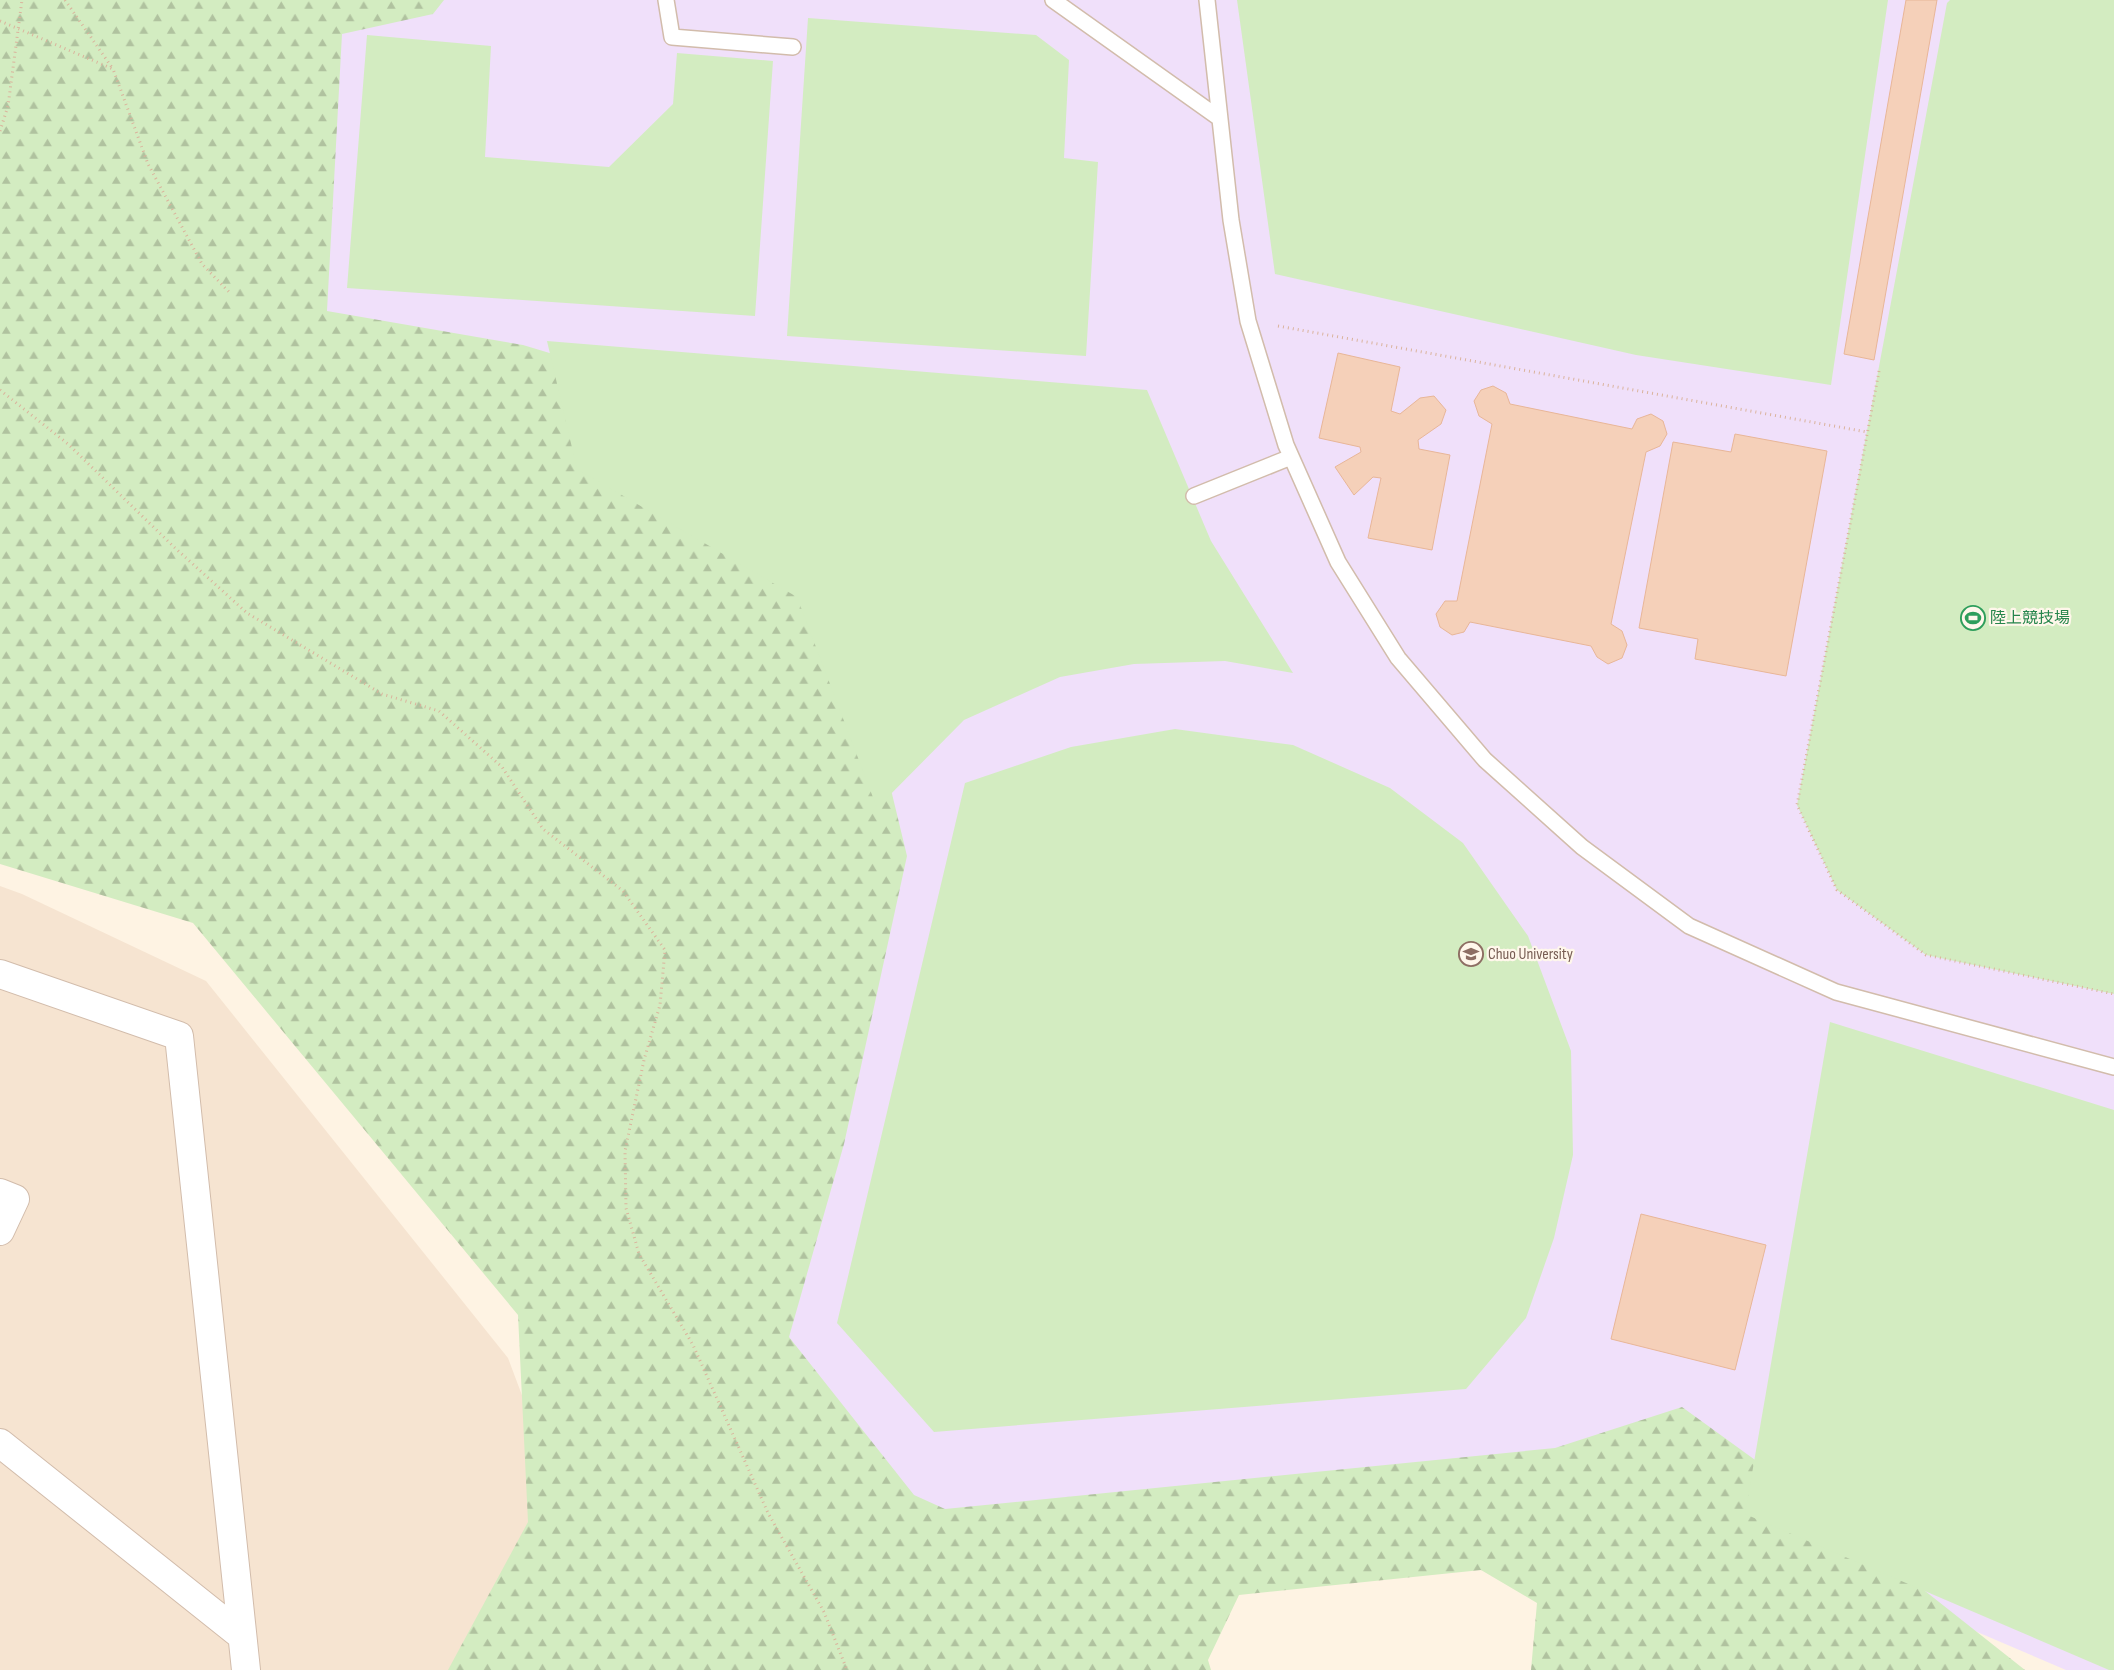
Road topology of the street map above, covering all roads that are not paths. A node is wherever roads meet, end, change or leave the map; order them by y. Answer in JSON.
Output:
{"nodes":[{"id":1,"x":666,"y":0,"type":"edge"},
{"id":2,"x":1053,"y":0,"type":"edge"},
{"id":3,"x":1207,"y":0,"type":"edge"},
{"id":4,"x":793,"y":47,"type":"dead end"},
{"id":5,"x":1219,"y":118,"type":"junction"},
{"id":6,"x":1291,"y":457,"type":"junction"},
{"id":7,"x":1194,"y":496,"type":"dead end"},
{"id":8,"x":0,"y":974,"type":"edge"},
{"id":9,"x":2114,"y":1067,"type":"edge"},
{"id":10,"x":0,"y":1193,"type":"edge"},
{"id":11,"x":0,"y":1231,"type":"edge"},
{"id":12,"x":0,"y":1443,"type":"edge"},
{"id":13,"x":242,"y":1636,"type":"junction"},
{"id":14,"x":246,"y":1670,"type":"edge"}],
"edges":[{"from":1,"to":4,"type":"lane"},
{"from":2,"to":5,"type":"lane"},
{"from":3,"to":5,"type":"lane"},
{"from":5,"to":6,"type":"lane"},
{"from":6,"to":7,"type":"lane"},
{"from":6,"to":9,"type":"lane"},
{"from":8,"to":13,"type":"street"},
{"from":10,"to":11,"type":"street"},
{"from":12,"to":13,"type":"street"},
{"from":13,"to":14,"type":"street"}]}
